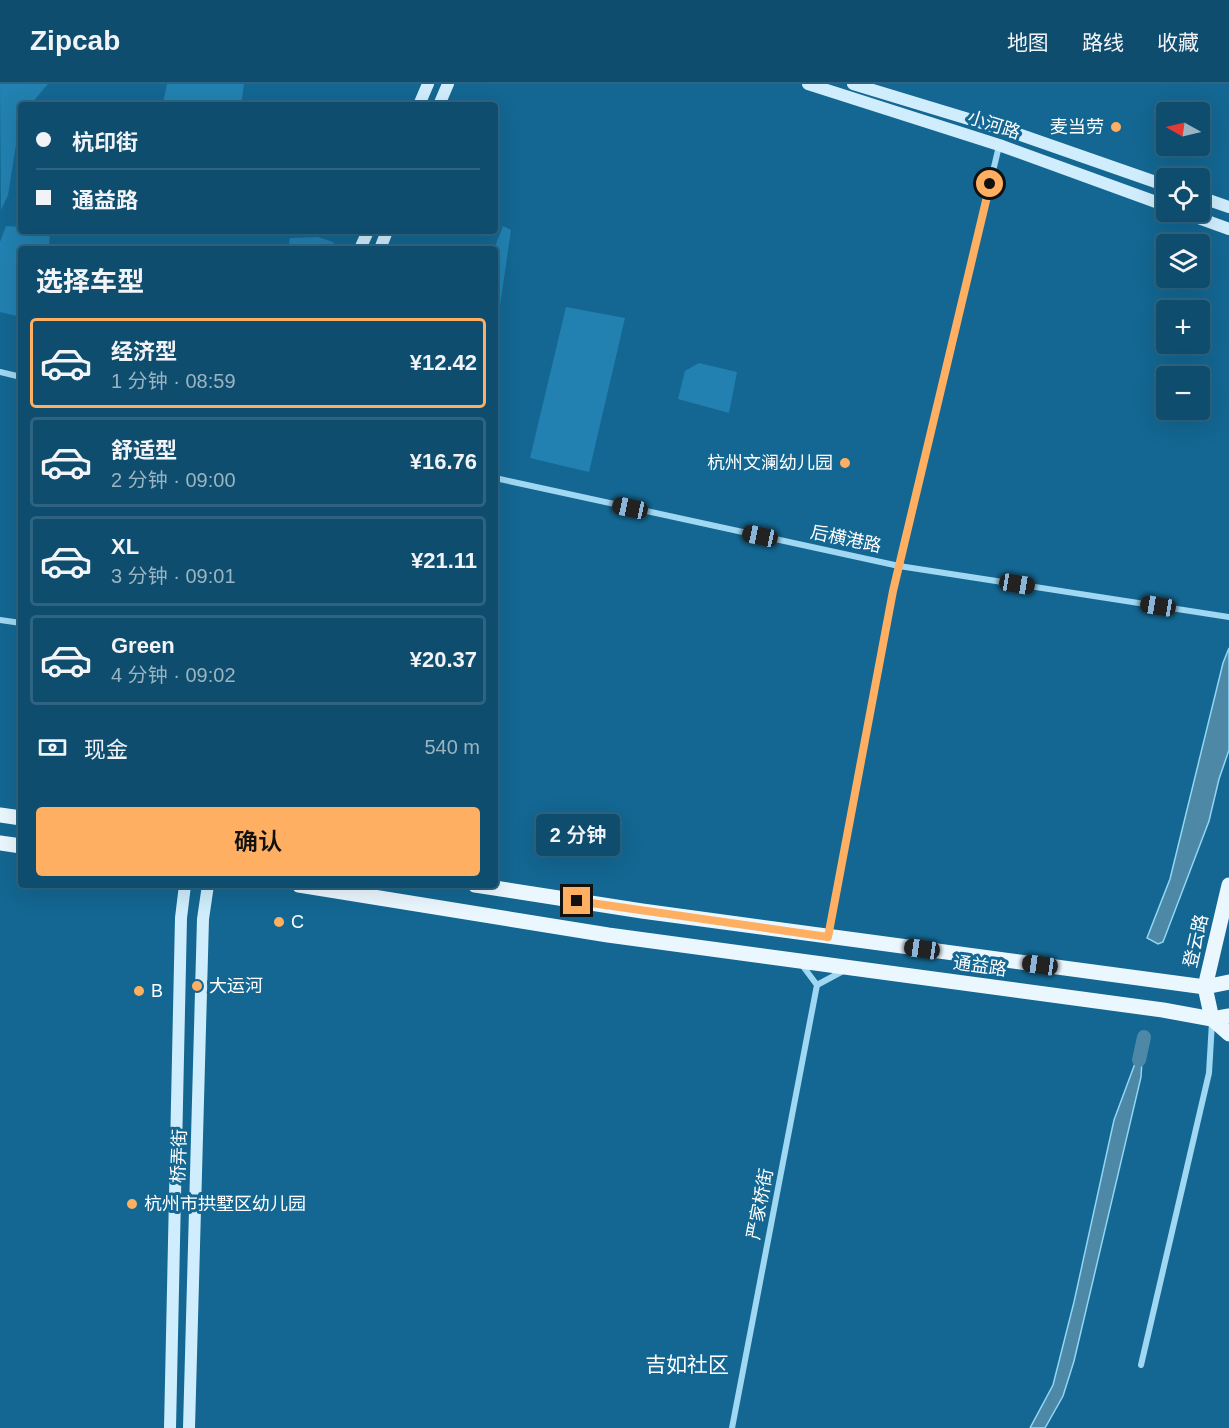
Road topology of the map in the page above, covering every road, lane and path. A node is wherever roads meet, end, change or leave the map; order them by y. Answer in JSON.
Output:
{"nodes":[{"id":1,"x":428,"y":84,"type":"edge"},
{"id":2,"x":448,"y":84,"type":"edge"},
{"id":3,"x":808,"y":84,"type":"edge"},
{"id":4,"x":853,"y":84,"type":"edge"},
{"id":5,"x":420,"y":102,"type":"edge"},
{"id":6,"x":440,"y":102,"type":"edge"},
{"id":7,"x":999,"y":145,"type":"junction"},
{"id":8,"x":1156,"y":182,"type":"edge"},
{"id":9,"x":1210,"y":200,"type":"edge"},
{"id":10,"x":1156,"y":202,"type":"edge"},
{"id":11,"x":1229,"y":207,"type":"edge"},
{"id":12,"x":1210,"y":222,"type":"edge"},
{"id":13,"x":1229,"y":229,"type":"edge"},
{"id":14,"x":0,"y":372,"type":"edge"},
{"id":15,"x":18,"y":375,"type":"edge"},
{"id":16,"x":498,"y":479,"type":"edge"},
{"id":17,"x":899,"y":566,"type":"junction"},
{"id":18,"x":1229,"y":617,"type":"edge"},
{"id":19,"x":0,"y":620,"type":"edge"},
{"id":20,"x":18,"y":623,"type":"edge"},
{"id":21,"x":0,"y":815,"type":"edge"},
{"id":22,"x":18,"y":818,"type":"edge"},
{"id":23,"x":0,"y":843,"type":"edge"},
{"id":24,"x":18,"y":846,"type":"edge"},
{"id":25,"x":1229,"y":885,"type":"edge"},
{"id":26,"x":185,"y":888,"type":"edge"},
{"id":27,"x":208,"y":888,"type":"edge"},
{"id":28,"x":318,"y":888,"type":"edge"},
{"id":29,"x":494,"y":888,"type":"edge"},
{"id":30,"x":828,"y":937,"type":"junction"},
{"id":31,"x":800,"y":961,"type":"junction"},
{"id":32,"x":848,"y":968,"type":"junction"},
{"id":33,"x":1229,"y":982,"type":"edge"},
{"id":34,"x":817,"y":985,"type":"junction"},
{"id":35,"x":1205,"y":987,"type":"junction"},
{"id":36,"x":1229,"y":1016,"type":"edge"},
{"id":37,"x":1212,"y":1019,"type":"junction"},
{"id":38,"x":1229,"y":1034,"type":"edge"},
{"id":39,"x":1141,"y":1365,"type":"dead end"},
{"id":40,"x":171,"y":1428,"type":"edge"},
{"id":41,"x":189,"y":1428,"type":"edge"},
{"id":42,"x":732,"y":1428,"type":"edge"}],
"edges":[{"from":1,"to":5,"type":"street"},
{"from":2,"to":6,"type":"street"},
{"from":3,"to":7,"type":"street","name":"小河路"},
{"from":4,"to":8,"type":"street","name":"小河路"},
{"from":7,"to":10,"type":"street","name":"小河路"},
{"from":7,"to":17,"type":"street"},
{"from":9,"to":11,"type":"street"},
{"from":12,"to":13,"type":"street"},
{"from":14,"to":15,"type":"street"},
{"from":16,"to":17,"type":"street","name":"后横港路"},
{"from":17,"to":18,"type":"street","name":"后横港路"},
{"from":17,"to":30,"type":"street"},
{"from":19,"to":20,"type":"street"},
{"from":21,"to":22,"type":"main road"},
{"from":23,"to":24,"type":"main road"},
{"from":25,"to":35,"type":"main road","name":"登云路"},
{"from":26,"to":40,"type":"street","name":"桥弄街"},
{"from":27,"to":41,"type":"street","name":"桥弄街"},
{"from":28,"to":31,"type":"main road","name":"通益路"},
{"from":29,"to":30,"type":"main road","name":"通益路"},
{"from":30,"to":35,"type":"main road","name":"通益路"},
{"from":31,"to":32,"type":"main road","name":"通益路"},
{"from":31,"to":34,"type":"street"},
{"from":32,"to":34,"type":"street"},
{"from":32,"to":37,"type":"main road","name":"通益路"},
{"from":33,"to":35,"type":"main road","name":"通益路"},
{"from":34,"to":42,"type":"street","name":"严家桥街"},
{"from":35,"to":37,"type":"main road","name":"登云路"},
{"from":36,"to":37,"type":"main road","name":"通益路"},
{"from":37,"to":38,"type":"main road"},
{"from":37,"to":39,"type":"street"}]}
